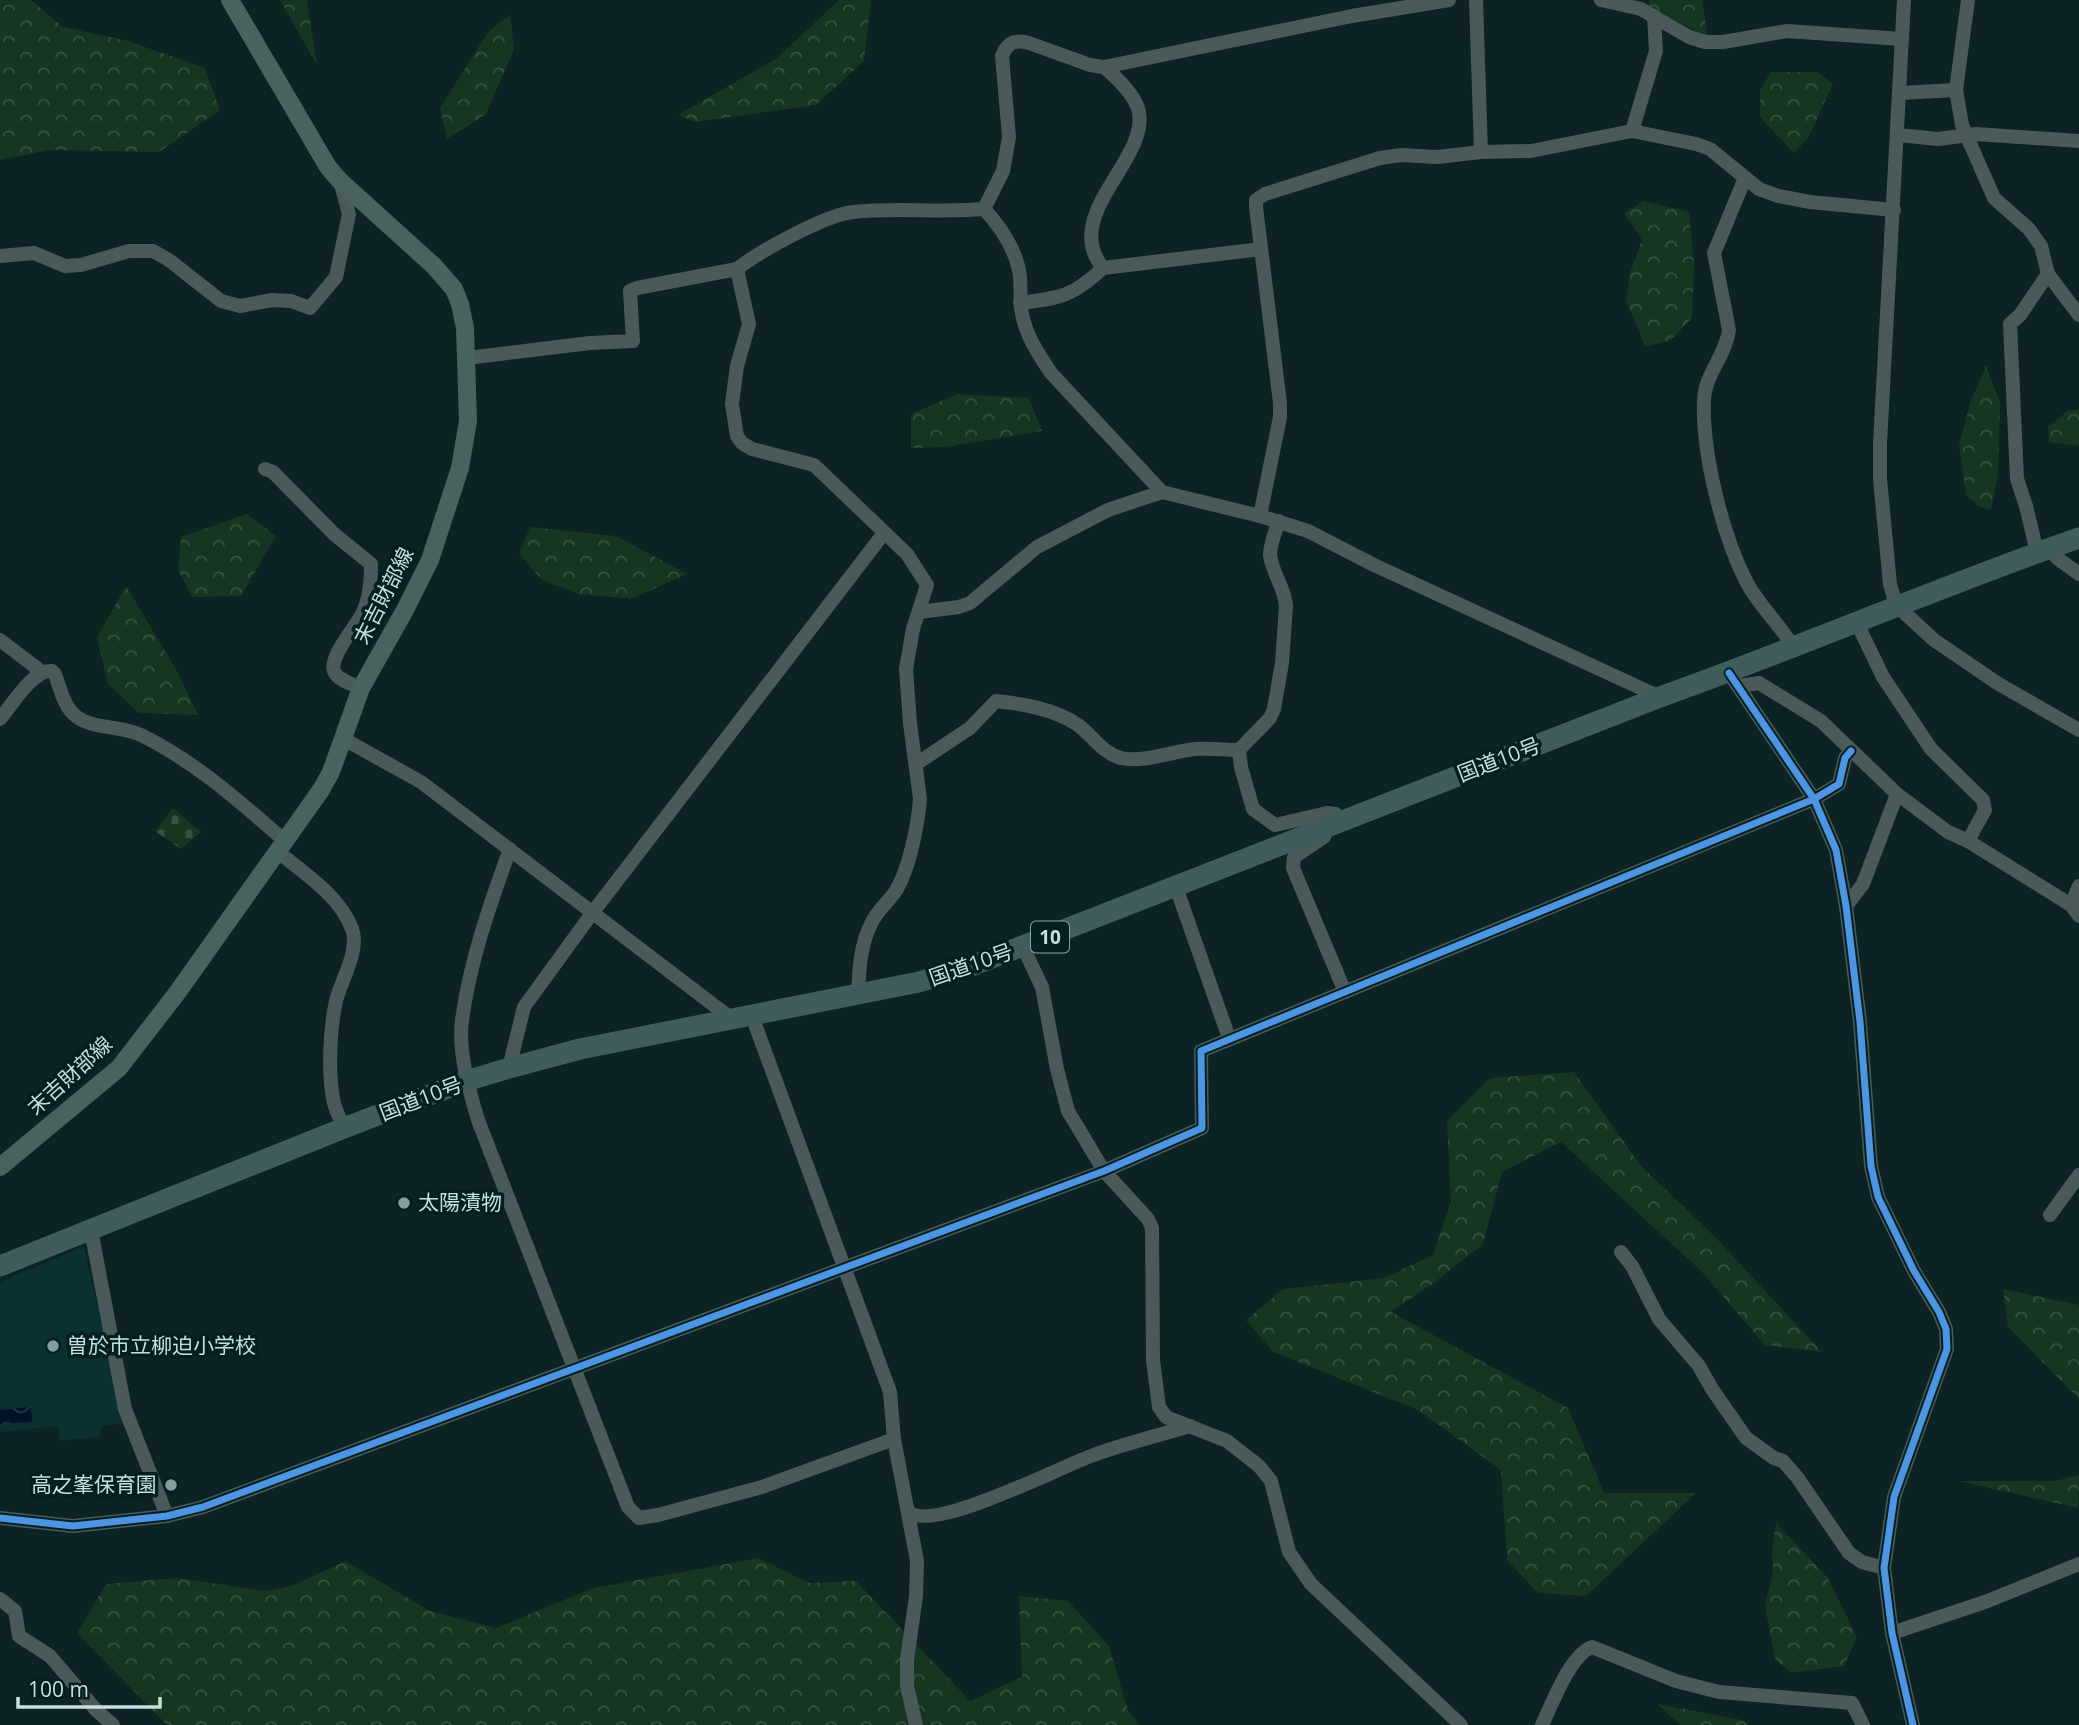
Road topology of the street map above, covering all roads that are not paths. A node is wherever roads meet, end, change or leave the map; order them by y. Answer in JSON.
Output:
{"nodes":[{"id":1,"x":230,"y":0,"type":"edge"},
{"id":2,"x":1449,"y":0,"type":"edge"},
{"id":3,"x":1476,"y":0,"type":"edge"},
{"id":4,"x":1601,"y":0,"type":"edge"},
{"id":5,"x":1904,"y":0,"type":"edge"},
{"id":6,"x":1968,"y":0,"type":"edge"},
{"id":7,"x":1654,"y":16,"type":"junction"},
{"id":8,"x":1902,"y":39,"type":"junction"},
{"id":9,"x":1104,"y":67,"type":"junction"},
{"id":10,"x":1956,"y":90,"type":"junction"},
{"id":11,"x":1900,"y":93,"type":"junction"},
{"id":12,"x":1632,"y":131,"type":"junction"},
{"id":13,"x":1898,"y":135,"type":"junction"},
{"id":14,"x":1966,"y":135,"type":"junction"},
{"id":15,"x":2079,"y":141,"type":"edge"},
{"id":16,"x":1481,"y":152,"type":"junction"},
{"id":17,"x":1745,"y":178,"type":"junction"},
{"id":18,"x":340,"y":181,"type":"junction"},
{"id":19,"x":984,"y":209,"type":"junction"},
{"id":20,"x":1894,"y":211,"type":"junction"},
{"id":21,"x":1261,"y":250,"type":"junction"},
{"id":22,"x":0,"y":256,"type":"edge"},
{"id":23,"x":1102,"y":268,"type":"junction"},
{"id":24,"x":737,"y":269,"type":"junction"},
{"id":25,"x":2048,"y":274,"type":"junction"},
{"id":26,"x":1020,"y":303,"type":"junction"},
{"id":27,"x":2079,"y":315,"type":"edge"},
{"id":28,"x":467,"y":358,"type":"junction"},
{"id":29,"x":264,"y":469,"type":"dead end"},
{"id":30,"x":1162,"y":492,"type":"junction"},
{"id":31,"x":1261,"y":516,"type":"junction"},
{"id":32,"x":1279,"y":521,"type":"junction"},
{"id":33,"x":884,"y":533,"type":"junction"},
{"id":34,"x":2079,"y":538,"type":"edge"},
{"id":35,"x":2043,"y":550,"type":"junction"},
{"id":36,"x":2079,"y":574,"type":"edge"},
{"id":37,"x":1896,"y":605,"type":"junction"},
{"id":38,"x":919,"y":612,"type":"junction"},
{"id":39,"x":1856,"y":621,"type":"junction"},
{"id":40,"x":0,"y":640,"type":"edge"},
{"id":41,"x":1793,"y":646,"type":"junction"},
{"id":42,"x":42,"y":672,"type":"junction"},
{"id":43,"x":1734,"y":679,"type":"junction"},
{"id":44,"x":361,"y":688,"type":"junction"},
{"id":45,"x":1660,"y":697,"type":"junction"},
{"id":46,"x":0,"y":719,"type":"edge"},
{"id":47,"x":2079,"y":730,"type":"edge"},
{"id":48,"x":342,"y":738,"type":"junction"},
{"id":49,"x":1239,"y":750,"type":"junction"},
{"id":50,"x":1851,"y":751,"type":"junction"},
{"id":51,"x":916,"y":764,"type":"junction"},
{"id":52,"x":1897,"y":794,"type":"junction"},
{"id":53,"x":1814,"y":799,"type":"junction"},
{"id":54,"x":1335,"y":825,"type":"junction"},
{"id":55,"x":1968,"y":841,"type":"junction"},
{"id":56,"x":282,"y":846,"type":"junction"},
{"id":57,"x":510,"y":849,"type":"junction"},
{"id":58,"x":2079,"y":886,"type":"edge"},
{"id":59,"x":1176,"y":887,"type":"junction"},
{"id":60,"x":1846,"y":906,"type":"junction"},
{"id":61,"x":2075,"y":911,"type":"edge"},
{"id":62,"x":593,"y":912,"type":"junction"},
{"id":63,"x":1023,"y":947,"type":"junction"},
{"id":64,"x":1345,"y":992,"type":"junction"},
{"id":65,"x":858,"y":995,"type":"junction"},
{"id":66,"x":742,"y":1018,"type":"junction"},
{"id":67,"x":1229,"y":1038,"type":"junction"},
{"id":68,"x":509,"y":1068,"type":"junction"},
{"id":69,"x":466,"y":1082,"type":"junction"},
{"id":70,"x":344,"y":1128,"type":"junction"},
{"id":71,"x":0,"y":1167,"type":"edge"},
{"id":72,"x":1104,"y":1171,"type":"junction"},
{"id":73,"x":2079,"y":1175,"type":"edge"},
{"id":74,"x":2050,"y":1215,"type":"dead end"},
{"id":75,"x":91,"y":1230,"type":"junction"},
{"id":76,"x":1621,"y":1252,"type":"dead end"},
{"id":77,"x":0,"y":1266,"type":"edge"},
{"id":78,"x":845,"y":1267,"type":"junction"},
{"id":79,"x":574,"y":1367,"type":"junction"},
{"id":80,"x":1190,"y":1426,"type":"junction"},
{"id":81,"x":894,"y":1439,"type":"junction"},
{"id":82,"x":909,"y":1512,"type":"junction"},
{"id":83,"x":167,"y":1516,"type":"junction"},
{"id":84,"x":0,"y":1518,"type":"edge"},
{"id":85,"x":2079,"y":1564,"type":"edge"},
{"id":86,"x":1884,"y":1568,"type":"junction"},
{"id":87,"x":0,"y":1599,"type":"edge"},
{"id":88,"x":1892,"y":1633,"type":"junction"},
{"id":89,"x":113,"y":1725,"type":"edge"},
{"id":90,"x":915,"y":1725,"type":"edge"},
{"id":91,"x":1461,"y":1725,"type":"edge"},
{"id":92,"x":1542,"y":1725,"type":"edge"},
{"id":93,"x":1863,"y":1725,"type":"edge"},
{"id":94,"x":1913,"y":1725,"type":"edge"}],
"edges":[{"from":1,"to":18,"type":"main road","name":"末吉財部線"},
{"from":2,"to":9,"type":"street"},
{"from":3,"to":16,"type":"street"},
{"from":4,"to":7,"type":"street"},
{"from":5,"to":8,"type":"street"},
{"from":6,"to":10,"type":"street"},
{"from":7,"to":8,"type":"street"},
{"from":7,"to":12,"type":"street"},
{"from":8,"to":11,"type":"street"},
{"from":9,"to":19,"type":"street"},
{"from":9,"to":23,"type":"street"},
{"from":10,"to":11,"type":"street"},
{"from":10,"to":14,"type":"street"},
{"from":11,"to":13,"type":"street"},
{"from":12,"to":16,"type":"street"},
{"from":12,"to":17,"type":"street"},
{"from":13,"to":14,"type":"street"},
{"from":13,"to":20,"type":"street"},
{"from":14,"to":15,"type":"street"},
{"from":14,"to":25,"type":"street"},
{"from":16,"to":21,"type":"street"},
{"from":17,"to":20,"type":"street"},
{"from":17,"to":41,"type":"street"},
{"from":18,"to":22,"type":"street"},
{"from":18,"to":28,"type":"main road","name":"末吉財部線"},
{"from":19,"to":24,"type":"street"},
{"from":19,"to":26,"type":"street"},
{"from":20,"to":37,"type":"street"},
{"from":21,"to":23,"type":"street"},
{"from":21,"to":31,"type":"street"},
{"from":23,"to":26,"type":"street"},
{"from":24,"to":28,"type":"street"},
{"from":24,"to":33,"type":"street"},
{"from":25,"to":27,"type":"street"},
{"from":25,"to":35,"type":"street"},
{"from":26,"to":30,"type":"street"},
{"from":28,"to":44,"type":"main road","name":"末吉財部線"},
{"from":29,"to":44,"type":"street"},
{"from":30,"to":31,"type":"street"},
{"from":30,"to":38,"type":"street"},
{"from":31,"to":32,"type":"street"},
{"from":32,"to":45,"type":"street"},
{"from":32,"to":49,"type":"street"},
{"from":33,"to":38,"type":"street"},
{"from":33,"to":62,"type":"street"},
{"from":34,"to":35,"type":"highway","name":"国道10号","number":"10"},
{"from":35,"to":36,"type":"street"},
{"from":35,"to":37,"type":"highway","name":"国道10号","number":"10"},
{"from":37,"to":39,"type":"highway","name":"国道10号","number":"10"},
{"from":37,"to":47,"type":"street"},
{"from":38,"to":51,"type":"street"},
{"from":39,"to":41,"type":"highway","name":"国道10号","number":"10"},
{"from":39,"to":55,"type":"street"},
{"from":40,"to":42,"type":"street"},
{"from":41,"to":43,"type":"highway","name":"国道10号","number":"10"},
{"from":42,"to":46,"type":"street"},
{"from":42,"to":56,"type":"street"},
{"from":43,"to":45,"type":"highway","name":"国道10号","number":"10"},
{"from":43,"to":50,"type":"street"},
{"from":43,"to":53,"type":"street"},
{"from":44,"to":48,"type":"main road","name":"末吉財部線"},
{"from":45,"to":54,"type":"highway","name":"国道10号","number":"10"},
{"from":48,"to":56,"type":"main road","name":"末吉財部線"},
{"from":48,"to":57,"type":"street"},
{"from":49,"to":51,"type":"street"},
{"from":49,"to":54,"type":"street"},
{"from":50,"to":52,"type":"street"},
{"from":50,"to":53,"type":"street"},
{"from":51,"to":65,"type":"street"},
{"from":52,"to":55,"type":"street"},
{"from":52,"to":60,"type":"street"},
{"from":53,"to":60,"type":"street"},
{"from":53,"to":64,"type":"street"},
{"from":54,"to":59,"type":"highway","name":"国道10号","number":"10"},
{"from":54,"to":64,"type":"street"},
{"from":55,"to":61,"type":"street"},
{"from":56,"to":70,"type":"street"},
{"from":56,"to":71,"type":"main road","name":"末吉財部線"},
{"from":57,"to":62,"type":"street"},
{"from":57,"to":69,"type":"street"},
{"from":58,"to":61,"type":"street"},
{"from":59,"to":63,"type":"highway","name":"国道10号","number":"10"},
{"from":59,"to":67,"type":"street"},
{"from":60,"to":86,"type":"street"},
{"from":62,"to":66,"type":"street"},
{"from":62,"to":68,"type":"street"},
{"from":63,"to":65,"type":"highway","name":"国道10号","number":"10"},
{"from":63,"to":72,"type":"street"},
{"from":64,"to":67,"type":"street"},
{"from":65,"to":66,"type":"highway","name":"国道10号","number":"10"},
{"from":66,"to":68,"type":"highway","name":"国道10号","number":"10"},
{"from":66,"to":78,"type":"street"},
{"from":67,"to":72,"type":"street"},
{"from":68,"to":69,"type":"highway","name":"国道10号","number":"10"},
{"from":69,"to":70,"type":"highway","name":"国道10号","number":"10"},
{"from":69,"to":79,"type":"street"},
{"from":70,"to":75,"type":"highway","name":"国道10号","number":"10"},
{"from":72,"to":78,"type":"street"},
{"from":72,"to":80,"type":"street"},
{"from":73,"to":74,"type":"street"},
{"from":75,"to":77,"type":"highway","name":"国道10号","number":"10"},
{"from":75,"to":83,"type":"street"},
{"from":76,"to":86,"type":"street"},
{"from":78,"to":79,"type":"street"},
{"from":78,"to":81,"type":"street"},
{"from":79,"to":81,"type":"street"},
{"from":79,"to":83,"type":"street"},
{"from":80,"to":82,"type":"street"},
{"from":80,"to":91,"type":"street"},
{"from":81,"to":82,"type":"street"},
{"from":82,"to":90,"type":"street"},
{"from":83,"to":84,"type":"street"},
{"from":85,"to":88,"type":"street"},
{"from":86,"to":88,"type":"street"},
{"from":87,"to":89,"type":"street"},
{"from":88,"to":94,"type":"street"},
{"from":92,"to":93,"type":"street"}]}
